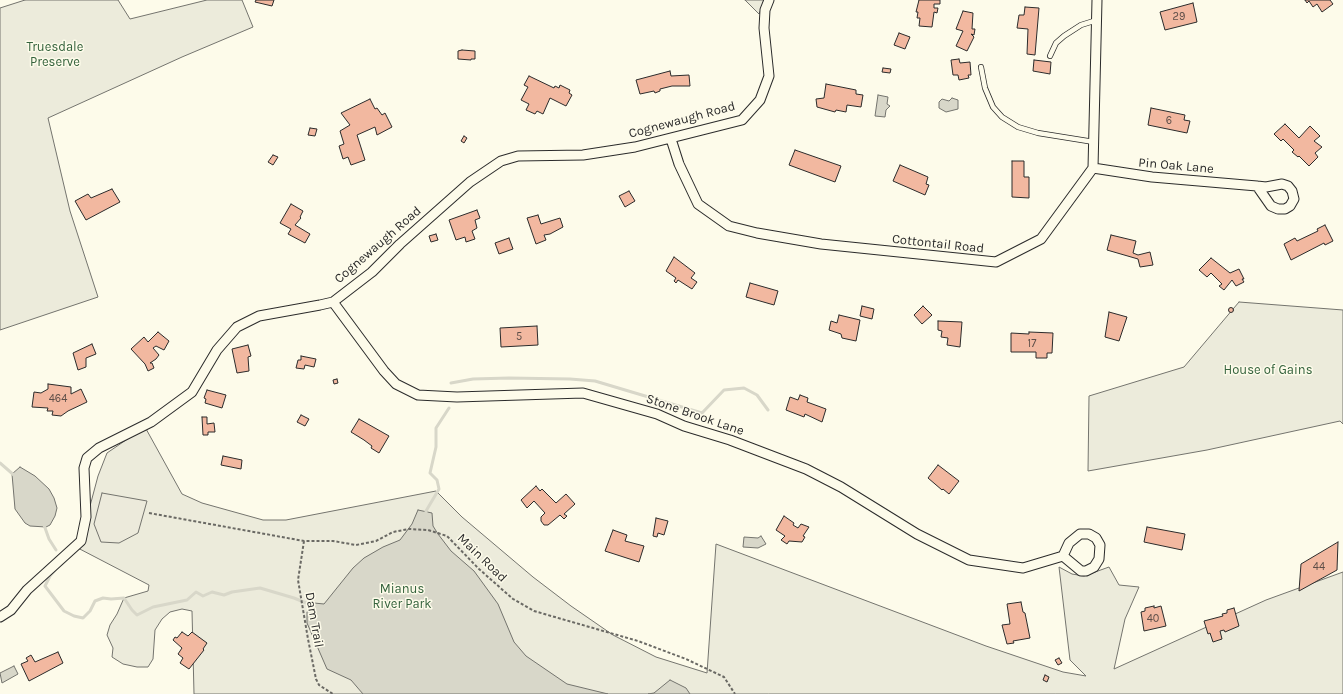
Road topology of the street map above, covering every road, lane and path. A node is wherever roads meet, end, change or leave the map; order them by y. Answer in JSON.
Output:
{"nodes":[{"id":1,"x":769,"y":0,"type":"edge"},
{"id":2,"x":1097,"y":0,"type":"edge"},
{"id":3,"x":1097,"y":20,"type":"junction"},
{"id":4,"x":1050,"y":56,"type":"dead end"},
{"id":5,"x":981,"y":67,"type":"dead end"},
{"id":6,"x":671,"y":139,"type":"junction"},
{"id":7,"x":1094,"y":142,"type":"junction"},
{"id":8,"x":1093,"y":168,"type":"junction"},
{"id":9,"x":1257,"y":186,"type":"dead end"},
{"id":10,"x":333,"y":302,"type":"junction"},
{"id":11,"x":149,"y":513,"type":"dead end"},
{"id":12,"x":304,"y":541,"type":"junction"},
{"id":13,"x":1063,"y":556,"type":"junction"},
{"id":14,"x":0,"y":617,"type":"edge"},
{"id":15,"x":333,"y":694,"type":"edge"},
{"id":16,"x":735,"y":694,"type":"edge"}],
"edges":[{"from":1,"to":6,"type":"street","name":"Cognewaugh Road"},
{"from":2,"to":3,"type":"street"},
{"from":3,"to":4,"type":"lane"},
{"from":3,"to":7,"type":"street"},
{"from":5,"to":7,"type":"lane"},
{"from":6,"to":8,"type":"street","name":"Cottontail Road"},
{"from":6,"to":10,"type":"street","name":"Cognewaugh Road"},
{"from":7,"to":8,"type":"street"},
{"from":8,"to":9,"type":"street","name":"Pin Oak Lane"},
{"from":10,"to":13,"type":"street","name":"Stone Brook Lane"},
{"from":10,"to":14,"type":"street","name":"Cognewaugh Road"},
{"from":11,"to":12,"type":"path","name":"Main Road"},
{"from":12,"to":15,"type":"path","name":"Dam Trail"},
{"from":12,"to":16,"type":"path","name":"Main Road"},
{"from":13,"to":13,"type":"street"}]}
